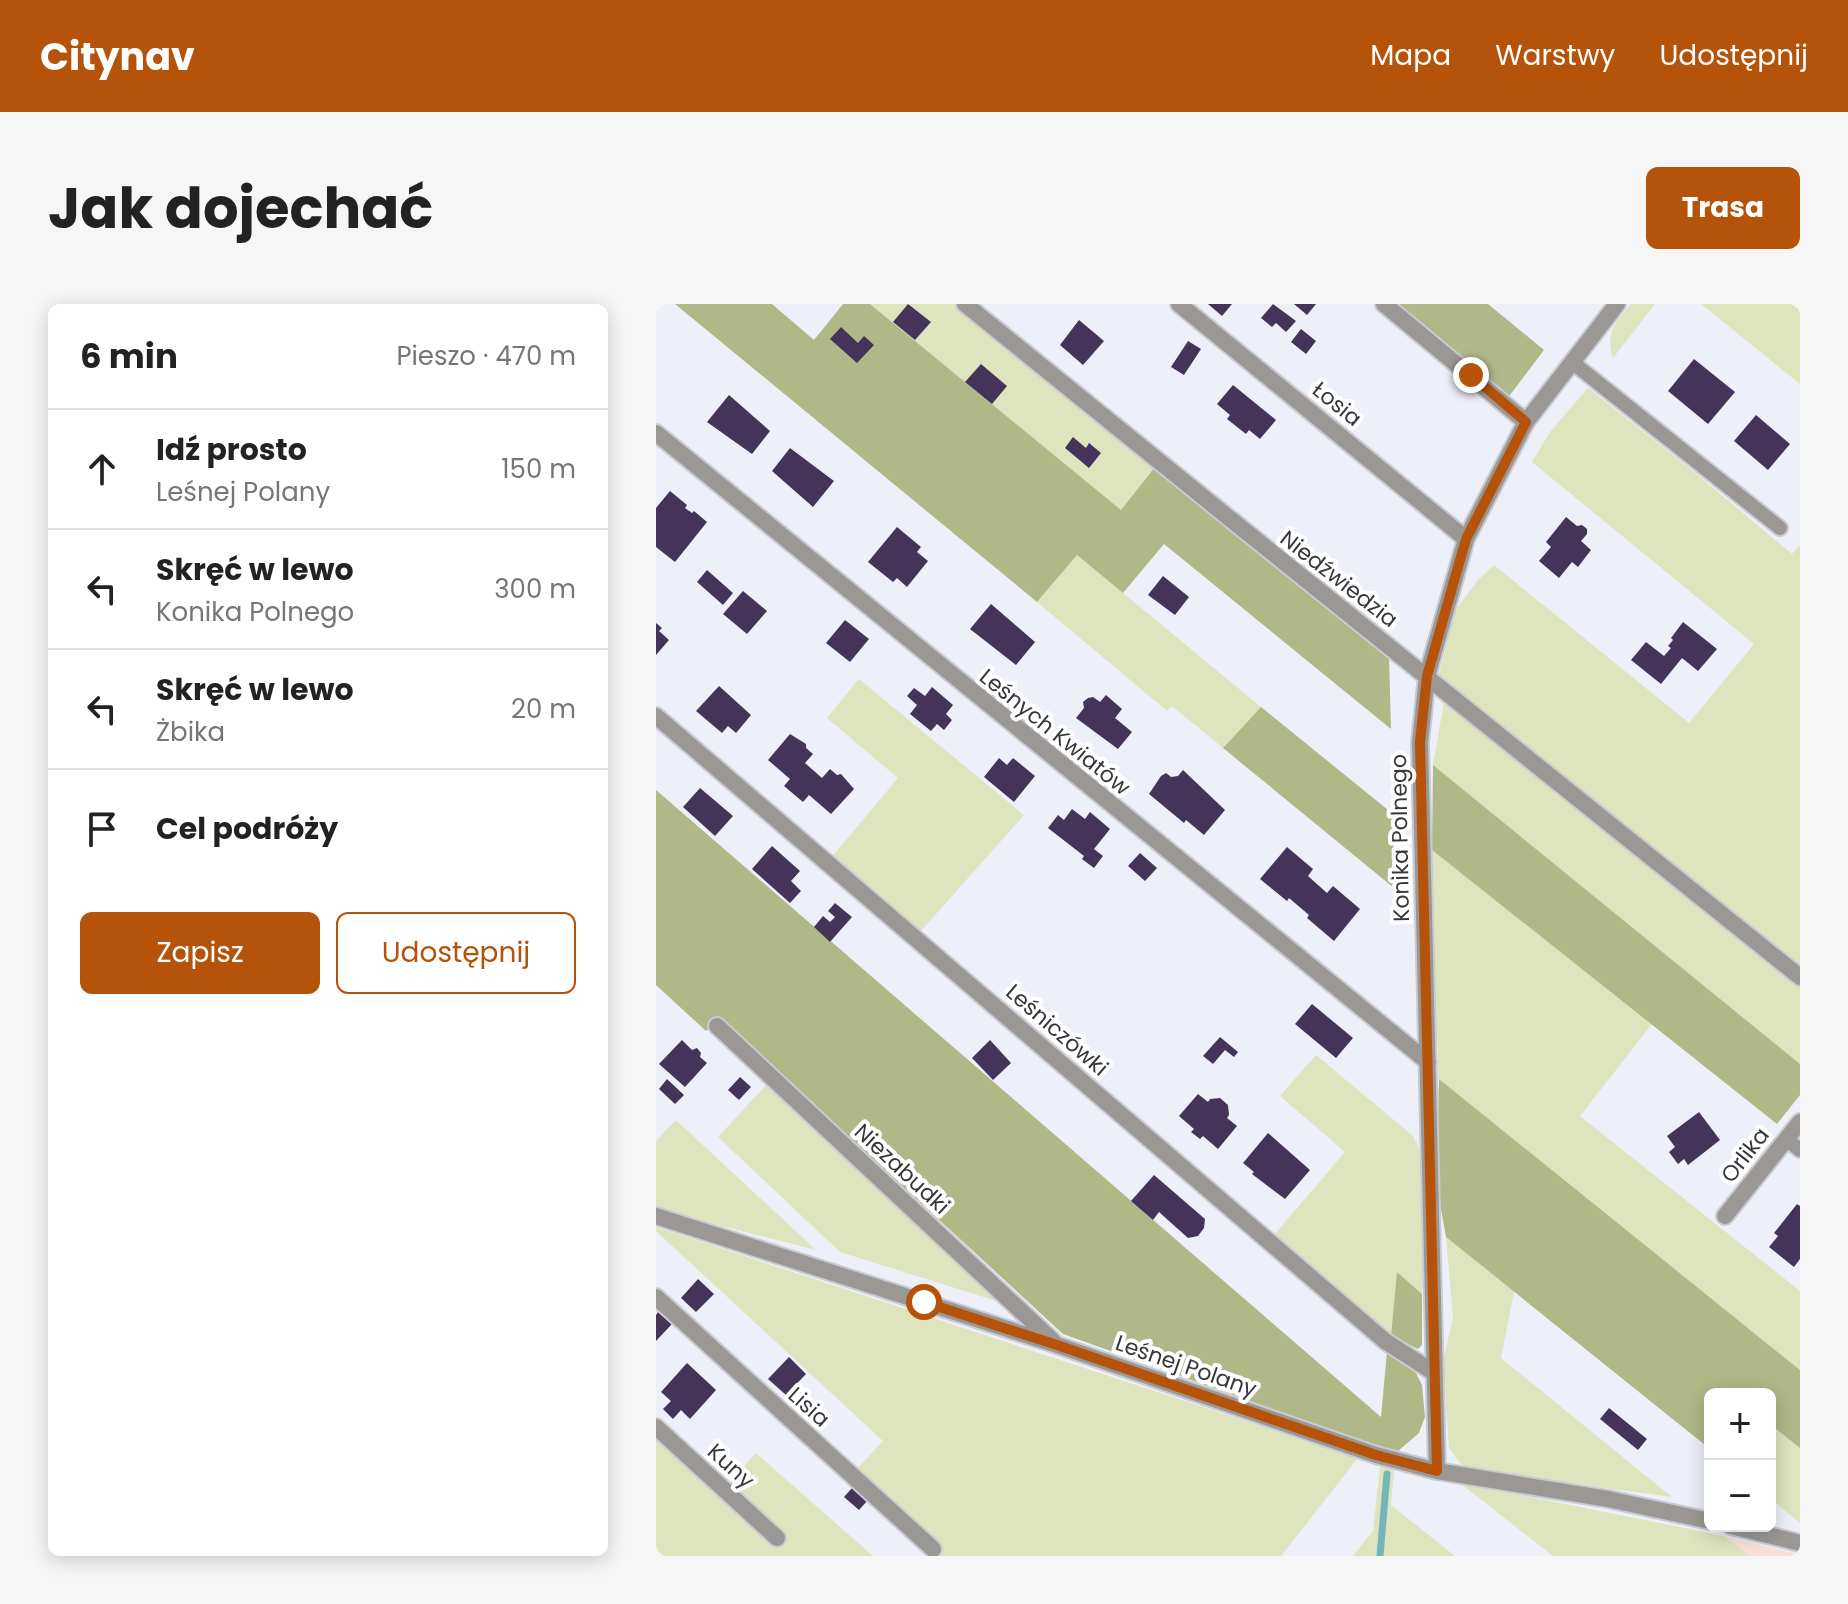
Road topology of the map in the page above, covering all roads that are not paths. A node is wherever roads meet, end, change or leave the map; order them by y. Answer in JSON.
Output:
{"nodes":[{"id":1,"x":965,"y":304,"type":"edge"},
{"id":2,"x":1179,"y":304,"type":"edge"},
{"id":3,"x":1384,"y":304,"type":"edge"},
{"id":4,"x":1617,"y":304,"type":"edge"},
{"id":5,"x":1572,"y":362,"type":"junction"},
{"id":6,"x":1526,"y":422,"type":"junction"},
{"id":7,"x":656,"y":433,"type":"edge"},
{"id":8,"x":1780,"y":528,"type":"dead end"},
{"id":9,"x":1466,"y":539,"type":"junction"},
{"id":10,"x":1427,"y":676,"type":"junction"},
{"id":11,"x":656,"y":716,"type":"edge"},
{"id":12,"x":1800,"y":977,"type":"edge"},
{"id":13,"x":717,"y":1026,"type":"dead end"},
{"id":14,"x":1428,"y":1062,"type":"junction"},
{"id":15,"x":1800,"y":1122,"type":"edge"},
{"id":16,"x":1786,"y":1139,"type":"junction"},
{"id":17,"x":1800,"y":1150,"type":"edge"},
{"id":18,"x":656,"y":1216,"type":"edge"},
{"id":19,"x":1725,"y":1216,"type":"dead end"},
{"id":20,"x":656,"y":1297,"type":"edge"},
{"id":21,"x":1057,"y":1345,"type":"junction"},
{"id":22,"x":1433,"y":1372,"type":"junction"},
{"id":23,"x":656,"y":1427,"type":"edge"},
{"id":24,"x":1437,"y":1471,"type":"junction"},
{"id":25,"x":1704,"y":1520,"type":"edge"},
{"id":26,"x":1755,"y":1532,"type":"edge"},
{"id":27,"x":777,"y":1538,"type":"dead end"},
{"id":28,"x":1800,"y":1543,"type":"edge"},
{"id":29,"x":933,"y":1549,"type":"dead end"}],
"edges":[{"from":1,"to":10,"type":"street","name":"Niedźwiedzia"},
{"from":2,"to":9,"type":"street","name":"Łosia"},
{"from":3,"to":6,"type":"street"},
{"from":4,"to":5,"type":"street","name":"Konika Polnego"},
{"from":5,"to":6,"type":"street","name":"Konika Polnego"},
{"from":5,"to":8,"type":"lane"},
{"from":6,"to":9,"type":"street","name":"Konika Polnego"},
{"from":7,"to":14,"type":"street","name":"Leśnych Kwiatów"},
{"from":9,"to":10,"type":"street","name":"Konika Polnego"},
{"from":10,"to":12,"type":"street","name":"Niedźwiedzia"},
{"from":10,"to":14,"type":"street","name":"Konika Polnego"},
{"from":11,"to":22,"type":"street","name":"Leśniczówki"},
{"from":13,"to":21,"type":"street","name":"Niezabudki"},
{"from":14,"to":22,"type":"street","name":"Konika Polnego"},
{"from":15,"to":16,"type":"street","name":"Orlika"},
{"from":16,"to":17,"type":"lane"},
{"from":16,"to":19,"type":"street","name":"Orlika"},
{"from":18,"to":21,"type":"street","name":"Leśnej Polany"},
{"from":20,"to":29,"type":"street","name":"Lisia"},
{"from":21,"to":24,"type":"street","name":"Leśnej Polany"},
{"from":22,"to":24,"type":"street","name":"Konika Polnego"},
{"from":23,"to":27,"type":"street","name":"Kuny"},
{"from":24,"to":25,"type":"street","name":"Leśnej Polany"},
{"from":26,"to":28,"type":"street"}]}
